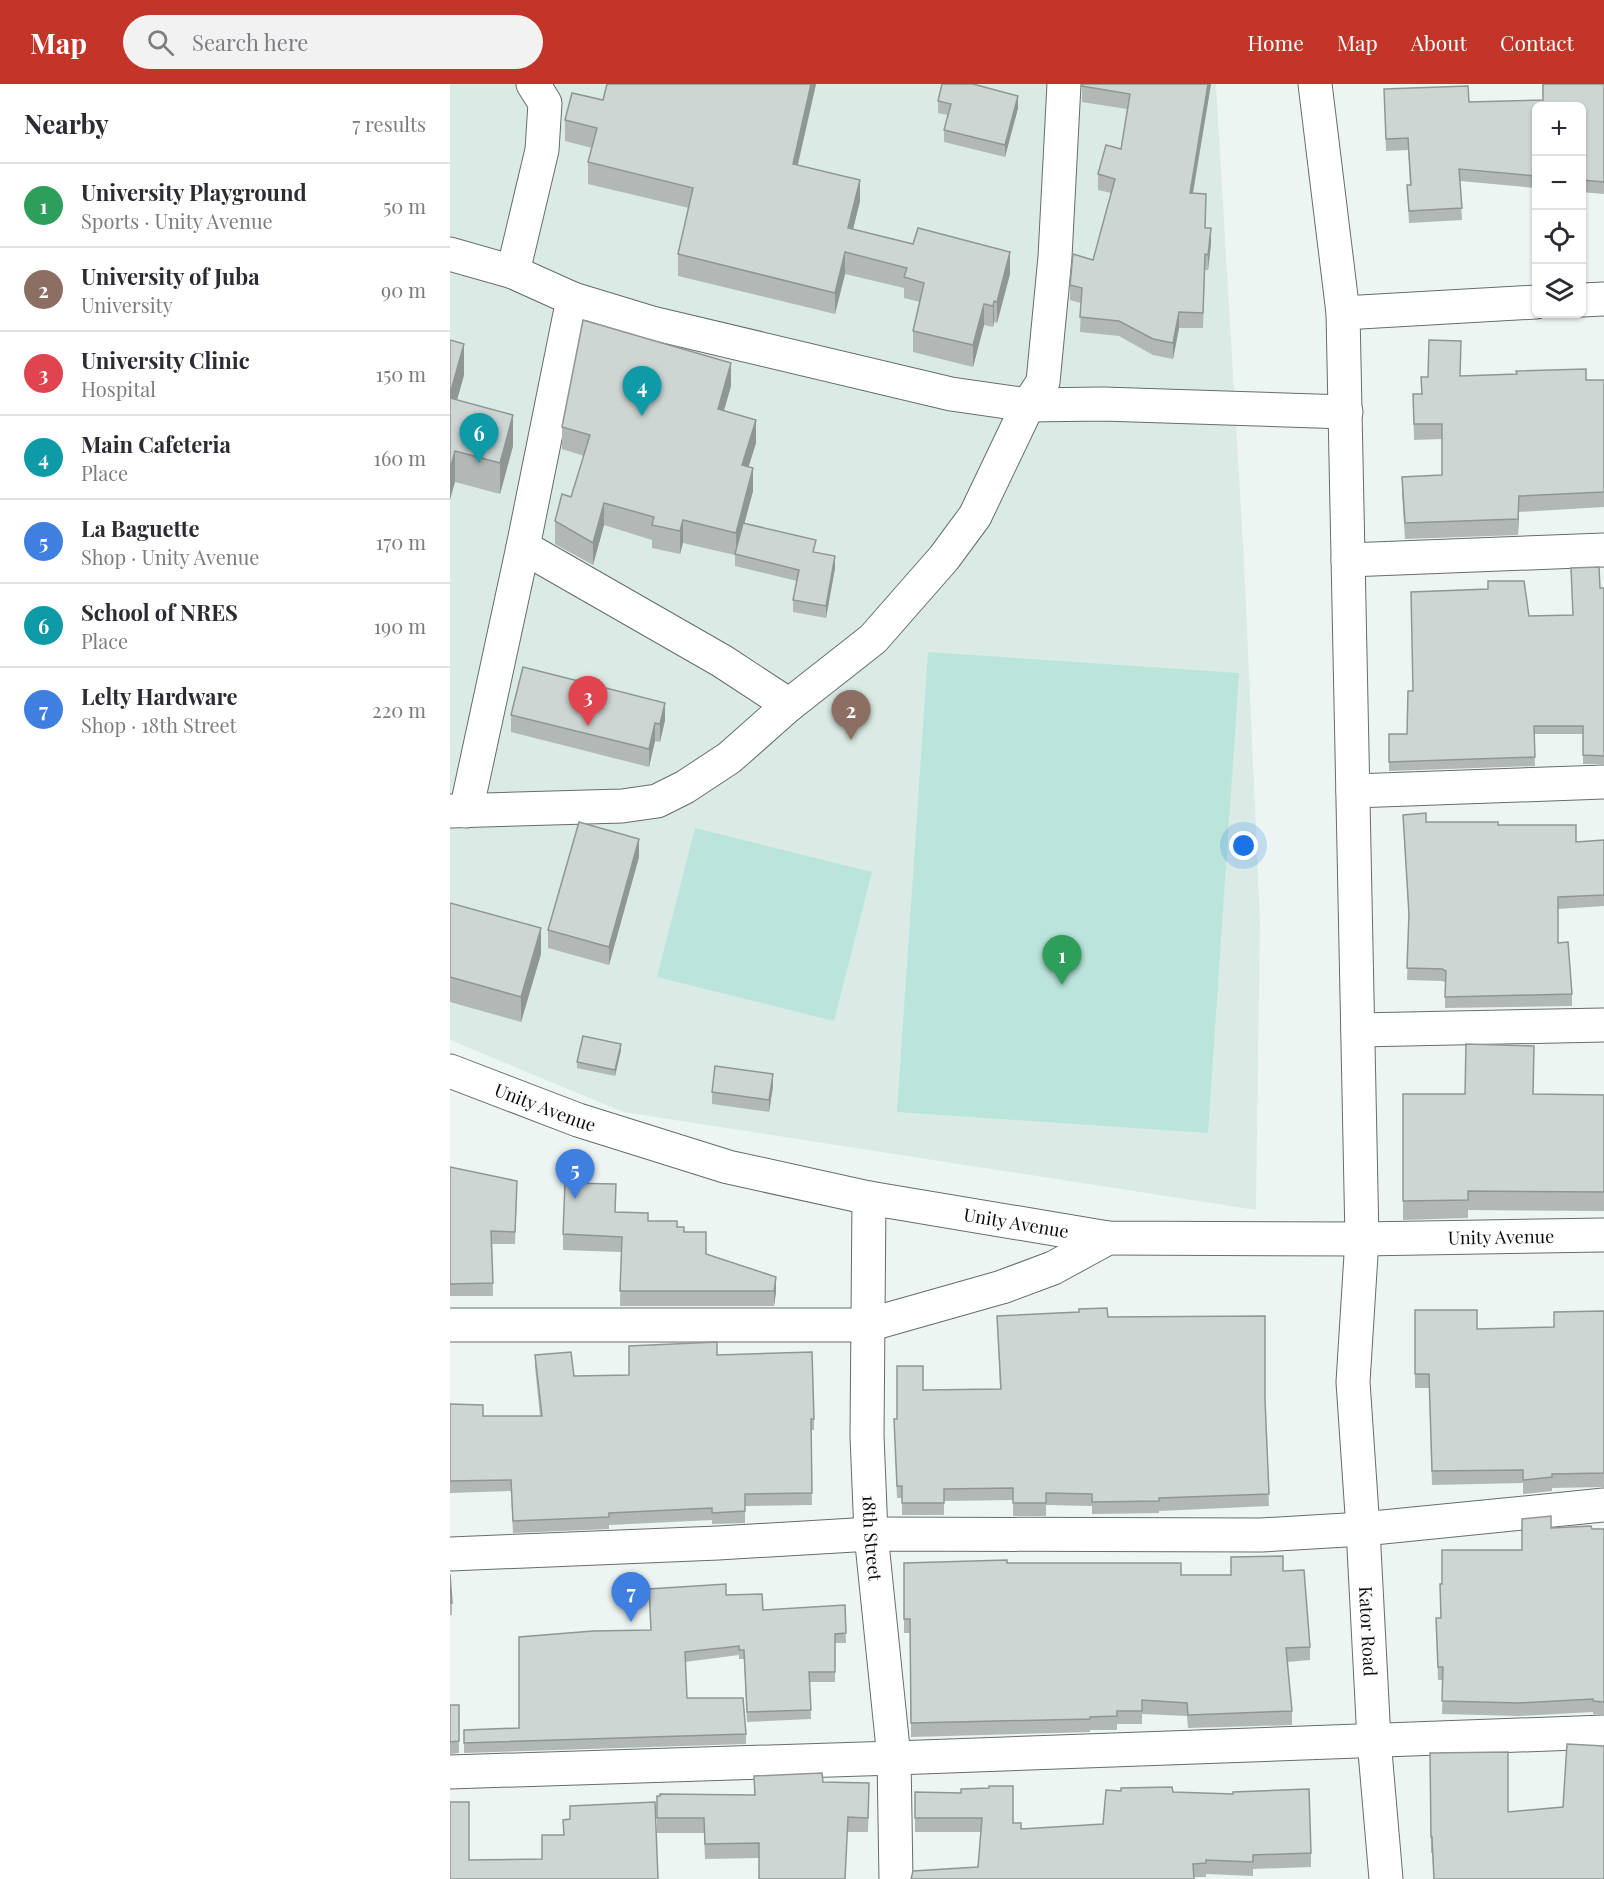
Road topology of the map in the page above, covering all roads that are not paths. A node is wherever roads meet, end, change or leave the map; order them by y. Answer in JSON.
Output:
{"nodes":[{"id":1,"x":533,"y":84,"type":"edge"},
{"id":2,"x":1064,"y":84,"type":"edge"},
{"id":3,"x":1315,"y":84,"type":"edge"},
{"id":4,"x":450,"y":254,"type":"edge"},
{"id":5,"x":513,"y":272,"type":"junction"},
{"id":6,"x":573,"y":299,"type":"junction"},
{"id":7,"x":1604,"y":299,"type":"edge"},
{"id":8,"x":1586,"y":300,"type":"edge"},
{"id":9,"x":1532,"y":302,"type":"edge"},
{"id":10,"x":1343,"y":313,"type":"junction"},
{"id":11,"x":1028,"y":405,"type":"junction"},
{"id":12,"x":1346,"y":412,"type":"junction"},
{"id":13,"x":523,"y":547,"type":"junction"},
{"id":14,"x":1604,"y":550,"type":"edge"},
{"id":15,"x":1348,"y":560,"type":"junction"},
{"id":16,"x":789,"y":705,"type":"junction"},
{"id":17,"x":1604,"y":782,"type":"edge"},
{"id":18,"x":1353,"y":791,"type":"junction"},
{"id":19,"x":458,"y":811,"type":"edge"},
{"id":20,"x":1604,"y":1025,"type":"edge"},
{"id":21,"x":1358,"y":1030,"type":"junction"},
{"id":22,"x":450,"y":1071,"type":"edge"},
{"id":23,"x":869,"y":1198,"type":"junction"},
{"id":24,"x":1604,"y":1235,"type":"edge"},
{"id":25,"x":1108,"y":1238,"type":"junction"},
{"id":26,"x":1362,"y":1239,"type":"junction"},
{"id":27,"x":450,"y":1325,"type":"edge"},
{"id":28,"x":868,"y":1325,"type":"junction"},
{"id":29,"x":1604,"y":1505,"type":"edge"},
{"id":30,"x":1363,"y":1529,"type":"junction"},
{"id":31,"x":871,"y":1534,"type":"junction"},
{"id":32,"x":450,"y":1554,"type":"edge"},
{"id":33,"x":1604,"y":1732,"type":"edge"},
{"id":34,"x":1374,"y":1740,"type":"junction"},
{"id":35,"x":894,"y":1758,"type":"junction"},
{"id":36,"x":450,"y":1772,"type":"edge"},
{"id":37,"x":896,"y":1879,"type":"edge"},
{"id":38,"x":1386,"y":1879,"type":"edge"}],
"edges":[{"from":1,"to":5,"type":"street"},
{"from":2,"to":11,"type":"street"},
{"from":3,"to":10,"type":"street","name":"Kator Road"},
{"from":4,"to":5,"type":"street"},
{"from":5,"to":6,"type":"street"},
{"from":6,"to":11,"type":"street"},
{"from":6,"to":13,"type":"street"},
{"from":7,"to":8,"type":"street"},
{"from":9,"to":10,"type":"street"},
{"from":10,"to":12,"type":"street","name":"Kator Road"},
{"from":11,"to":12,"type":"street"},
{"from":11,"to":16,"type":"street"},
{"from":12,"to":15,"type":"street","name":"Kator Road"},
{"from":13,"to":16,"type":"street"},
{"from":13,"to":19,"type":"street"},
{"from":14,"to":15,"type":"street"},
{"from":15,"to":18,"type":"street","name":"Kator Road"},
{"from":16,"to":19,"type":"street"},
{"from":17,"to":18,"type":"street"},
{"from":18,"to":21,"type":"street","name":"Kator Road"},
{"from":20,"to":21,"type":"street"},
{"from":21,"to":26,"type":"street","name":"Kator Road"},
{"from":22,"to":23,"type":"street","name":"Unity Avenue"},
{"from":23,"to":25,"type":"street","name":"Unity Avenue"},
{"from":23,"to":28,"type":"street","name":"18th Street"},
{"from":24,"to":26,"type":"street","name":"Unity Avenue"},
{"from":25,"to":26,"type":"street","name":"Unity Avenue"},
{"from":25,"to":28,"type":"street"},
{"from":26,"to":30,"type":"street","name":"Kator Road"},
{"from":27,"to":28,"type":"street"},
{"from":28,"to":31,"type":"street","name":"18th Street"},
{"from":29,"to":30,"type":"street"},
{"from":30,"to":31,"type":"street"},
{"from":30,"to":34,"type":"street","name":"Kator Road"},
{"from":31,"to":32,"type":"street"},
{"from":31,"to":35,"type":"street","name":"18th Street"},
{"from":33,"to":34,"type":"street"},
{"from":34,"to":35,"type":"street"},
{"from":34,"to":38,"type":"street","name":"Kator Road"},
{"from":35,"to":36,"type":"street"},
{"from":35,"to":37,"type":"street","name":"18th Street"}]}
